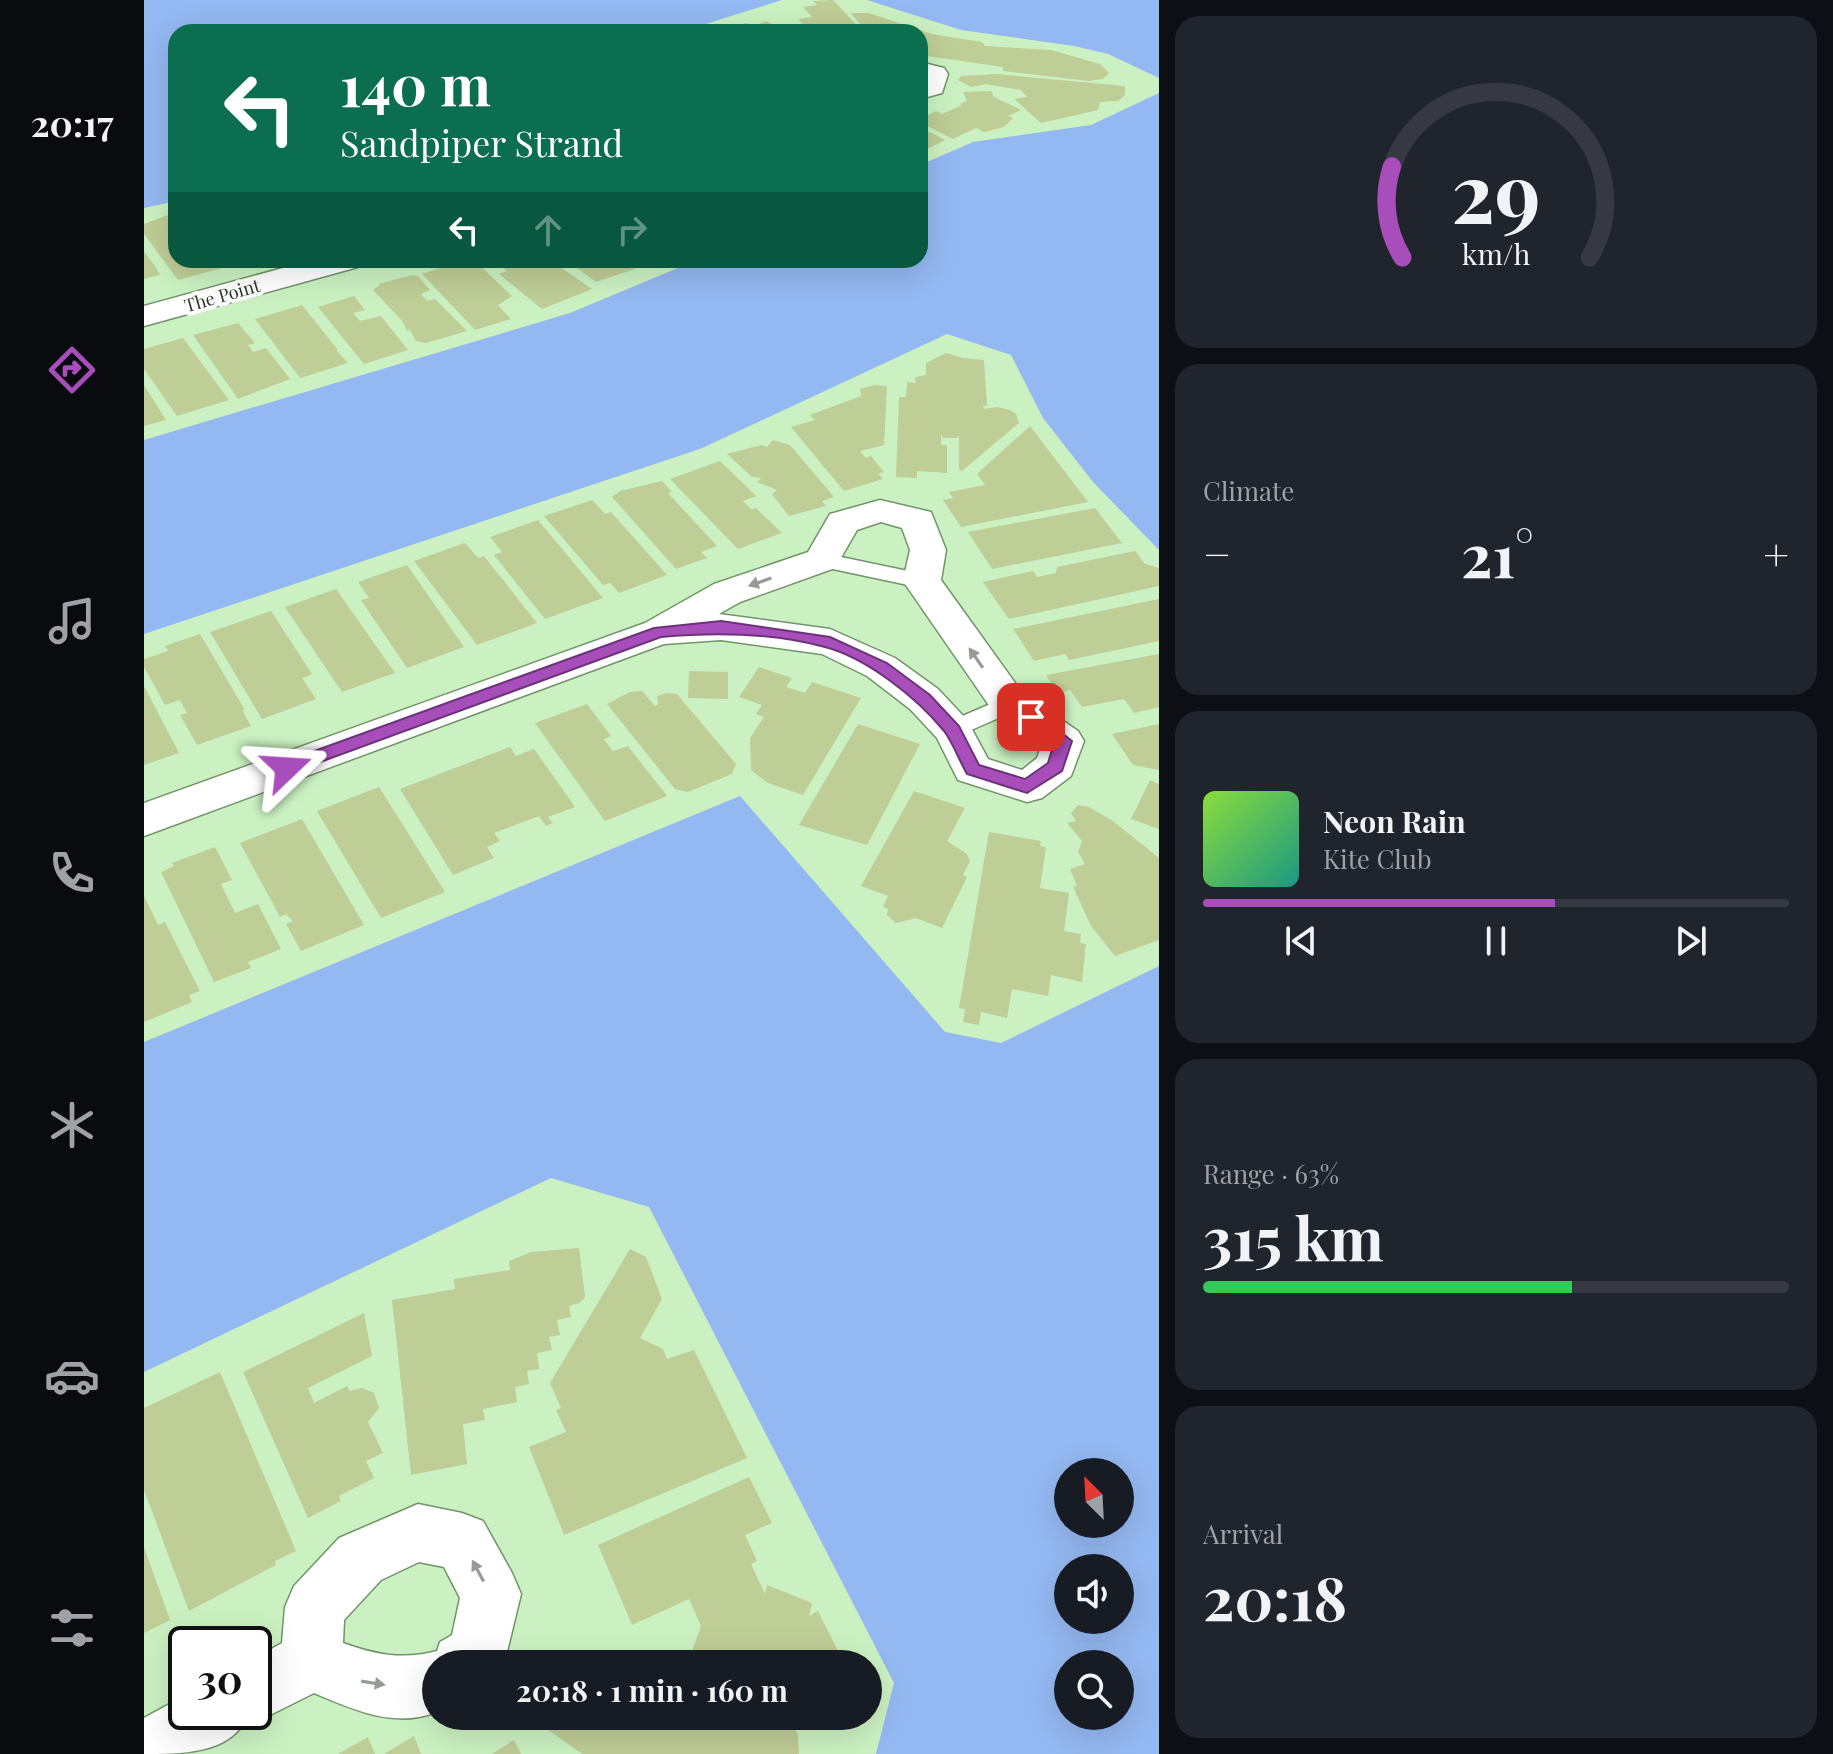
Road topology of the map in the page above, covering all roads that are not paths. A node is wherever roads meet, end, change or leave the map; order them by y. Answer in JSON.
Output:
{"nodes":[{"id":1,"x":928,"y":72,"type":"edge"},
{"id":2,"x":928,"y":88,"type":"edge"},
{"id":3,"x":318,"y":268,"type":"edge"},
{"id":4,"x":144,"y":316,"type":"edge"},
{"id":5,"x":822,"y":560,"type":"junction"},
{"id":6,"x":922,"y":581,"type":"junction"},
{"id":7,"x":659,"y":632,"type":"junction"},
{"id":8,"x":1009,"y":704,"type":"junction"},
{"id":9,"x":953,"y":730,"type":"junction"},
{"id":10,"x":144,"y":820,"type":"edge"},
{"id":11,"x":479,"y":1650,"type":"edge"},
{"id":12,"x":311,"y":1661,"type":"junction"},
{"id":13,"x":272,"y":1682,"type":"edge"},
{"id":14,"x":422,"y":1688,"type":"edge"},
{"id":15,"x":185,"y":1730,"type":"edge"},
{"id":16,"x":144,"y":1752,"type":"edge"}],
"edges":[{"from":1,"to":2,"type":"street"},
{"from":3,"to":4,"type":"street","name":"The Point"},
{"from":5,"to":6,"type":"lane"},
{"from":5,"to":6,"type":"street"},
{"from":5,"to":7,"type":"street","one_way":true},
{"from":8,"to":6,"type":"street","one_way":true},
{"from":7,"to":9,"type":"street"},
{"from":7,"to":10,"type":"street"},
{"from":8,"to":9,"type":"lane"},
{"from":8,"to":9,"type":"street"},
{"from":11,"to":12,"type":"street","one_way":true},
{"from":12,"to":13,"type":"street"},
{"from":12,"to":14,"type":"street","one_way":true},
{"from":15,"to":16,"type":"street"}]}
